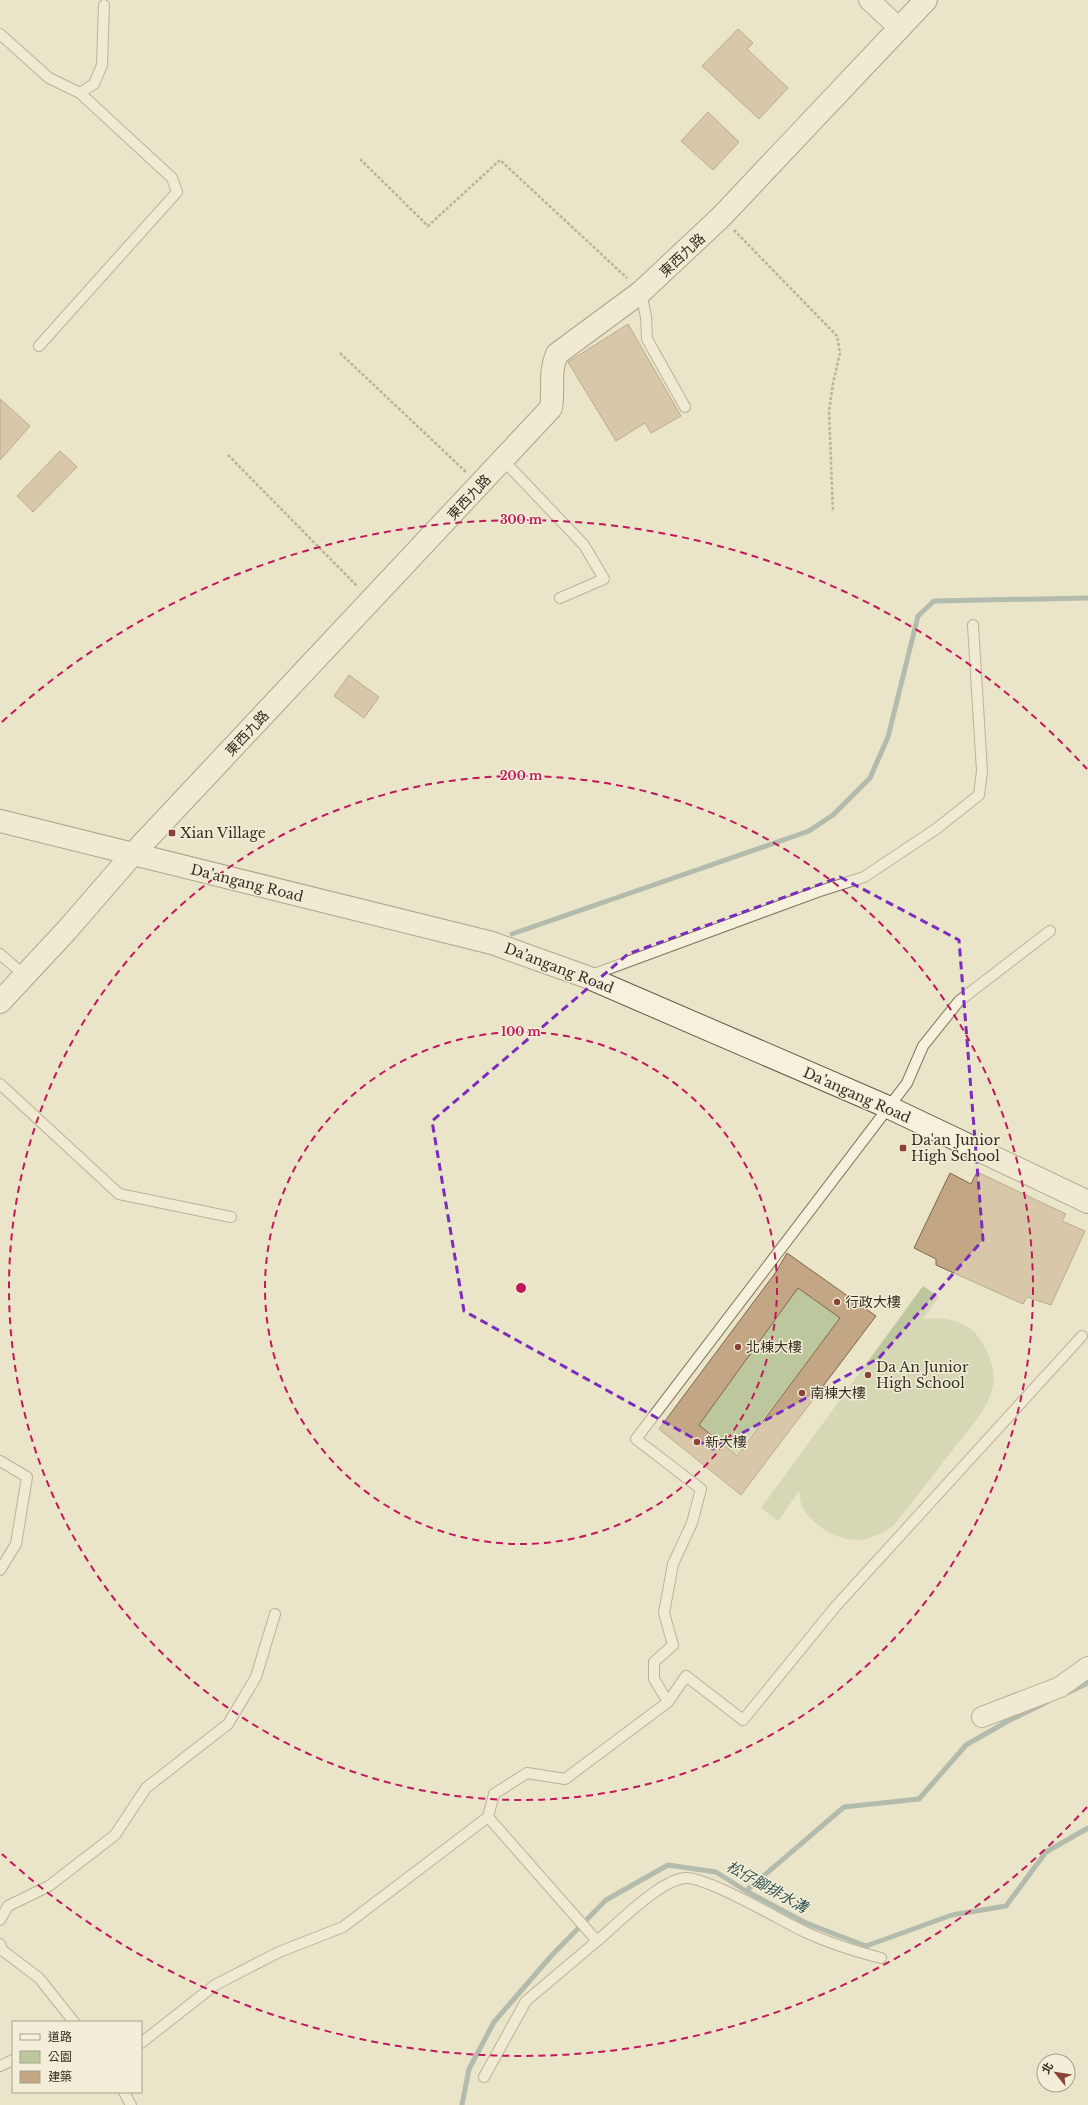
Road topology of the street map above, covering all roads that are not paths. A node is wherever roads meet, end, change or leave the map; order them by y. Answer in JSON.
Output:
{"nodes":[{"id":1,"x":869,"y":0,"type":"edge"},
{"id":2,"x":926,"y":0,"type":"edge"},
{"id":3,"x":104,"y":5,"type":"dead end"},
{"id":4,"x":900,"y":29,"type":"junction"},
{"id":5,"x":0,"y":34,"type":"edge"},
{"id":6,"x":80,"y":93,"type":"junction"},
{"id":7,"x":642,"y":292,"type":"junction"},
{"id":8,"x":39,"y":346,"type":"dead end"},
{"id":9,"x":685,"y":407,"type":"dead end"},
{"id":10,"x":503,"y":460,"type":"junction"},
{"id":11,"x":560,"y":598,"type":"dead end"},
{"id":12,"x":973,"y":625,"type":"dead end"},
{"id":13,"x":0,"y":821,"type":"edge"},
{"id":14,"x":132,"y":855,"type":"junction"},
{"id":15,"x":1050,"y":931,"type":"dead end"},
{"id":16,"x":0,"y":954,"type":"edge"},
{"id":17,"x":24,"y":975,"type":"junction"},
{"id":18,"x":587,"y":977,"type":"junction"},
{"id":19,"x":0,"y":1002,"type":"edge"},
{"id":20,"x":0,"y":1084,"type":"edge"},
{"id":21,"x":888,"y":1107,"type":"junction"},
{"id":22,"x":1088,"y":1202,"type":"edge"},
{"id":23,"x":231,"y":1217,"type":"dead end"},
{"id":24,"x":1082,"y":1336,"type":"dead end"},
{"id":25,"x":0,"y":1462,"type":"edge"},
{"id":26,"x":0,"y":1570,"type":"edge"},
{"id":27,"x":275,"y":1614,"type":"dead end"},
{"id":28,"x":1088,"y":1667,"type":"edge"},
{"id":29,"x":668,"y":1702,"type":"junction"},
{"id":30,"x":982,"y":1717,"type":"dead end"},
{"id":31,"x":488,"y":1817,"type":"junction"},
{"id":32,"x":0,"y":1920,"type":"edge"},
{"id":33,"x":595,"y":1939,"type":"junction"},
{"id":34,"x":0,"y":1944,"type":"edge"},
{"id":35,"x":881,"y":1958,"type":"dead end"},
{"id":36,"x":73,"y":2021,"type":"edge"},
{"id":37,"x":142,"y":2042,"type":"edge"},
{"id":38,"x":12,"y":2060,"type":"edge"},
{"id":39,"x":0,"y":2066,"type":"edge"},
{"id":40,"x":484,"y":2077,"type":"dead end"},
{"id":41,"x":124,"y":2093,"type":"edge"},
{"id":42,"x":130,"y":2105,"type":"edge"}],
"edges":[{"from":1,"to":4,"type":"street"},
{"from":2,"to":4,"type":"street","name":"東西九路"},
{"from":3,"to":6,"type":"lane"},
{"from":4,"to":7,"type":"street","name":"東西九路"},
{"from":5,"to":6,"type":"lane"},
{"from":6,"to":8,"type":"lane"},
{"from":7,"to":9,"type":"lane"},
{"from":7,"to":10,"type":"street","name":"東西九路"},
{"from":10,"to":11,"type":"lane"},
{"from":10,"to":14,"type":"street","name":"東西九路"},
{"from":12,"to":18,"type":"lane"},
{"from":13,"to":14,"type":"street","name":"Da’angang Road"},
{"from":14,"to":17,"type":"street","name":"東西九路"},
{"from":14,"to":18,"type":"street","name":"Da’angang Road"},
{"from":15,"to":21,"type":"lane"},
{"from":16,"to":17,"type":"lane"},
{"from":17,"to":19,"type":"street","name":"東西九路"},
{"from":18,"to":21,"type":"street","name":"Da’angang Road"},
{"from":20,"to":23,"type":"lane"},
{"from":21,"to":22,"type":"street","name":"Da’angang Road"},
{"from":21,"to":29,"type":"lane"},
{"from":24,"to":29,"type":"lane"},
{"from":25,"to":26,"type":"lane"},
{"from":27,"to":32,"type":"lane"},
{"from":28,"to":30,"type":"street"},
{"from":29,"to":31,"type":"lane"},
{"from":31,"to":33,"type":"lane"},
{"from":31,"to":37,"type":"lane"},
{"from":33,"to":35,"type":"lane"},
{"from":33,"to":40,"type":"lane"},
{"from":34,"to":36,"type":"lane"},
{"from":38,"to":39,"type":"lane"},
{"from":41,"to":42,"type":"lane"}]}
